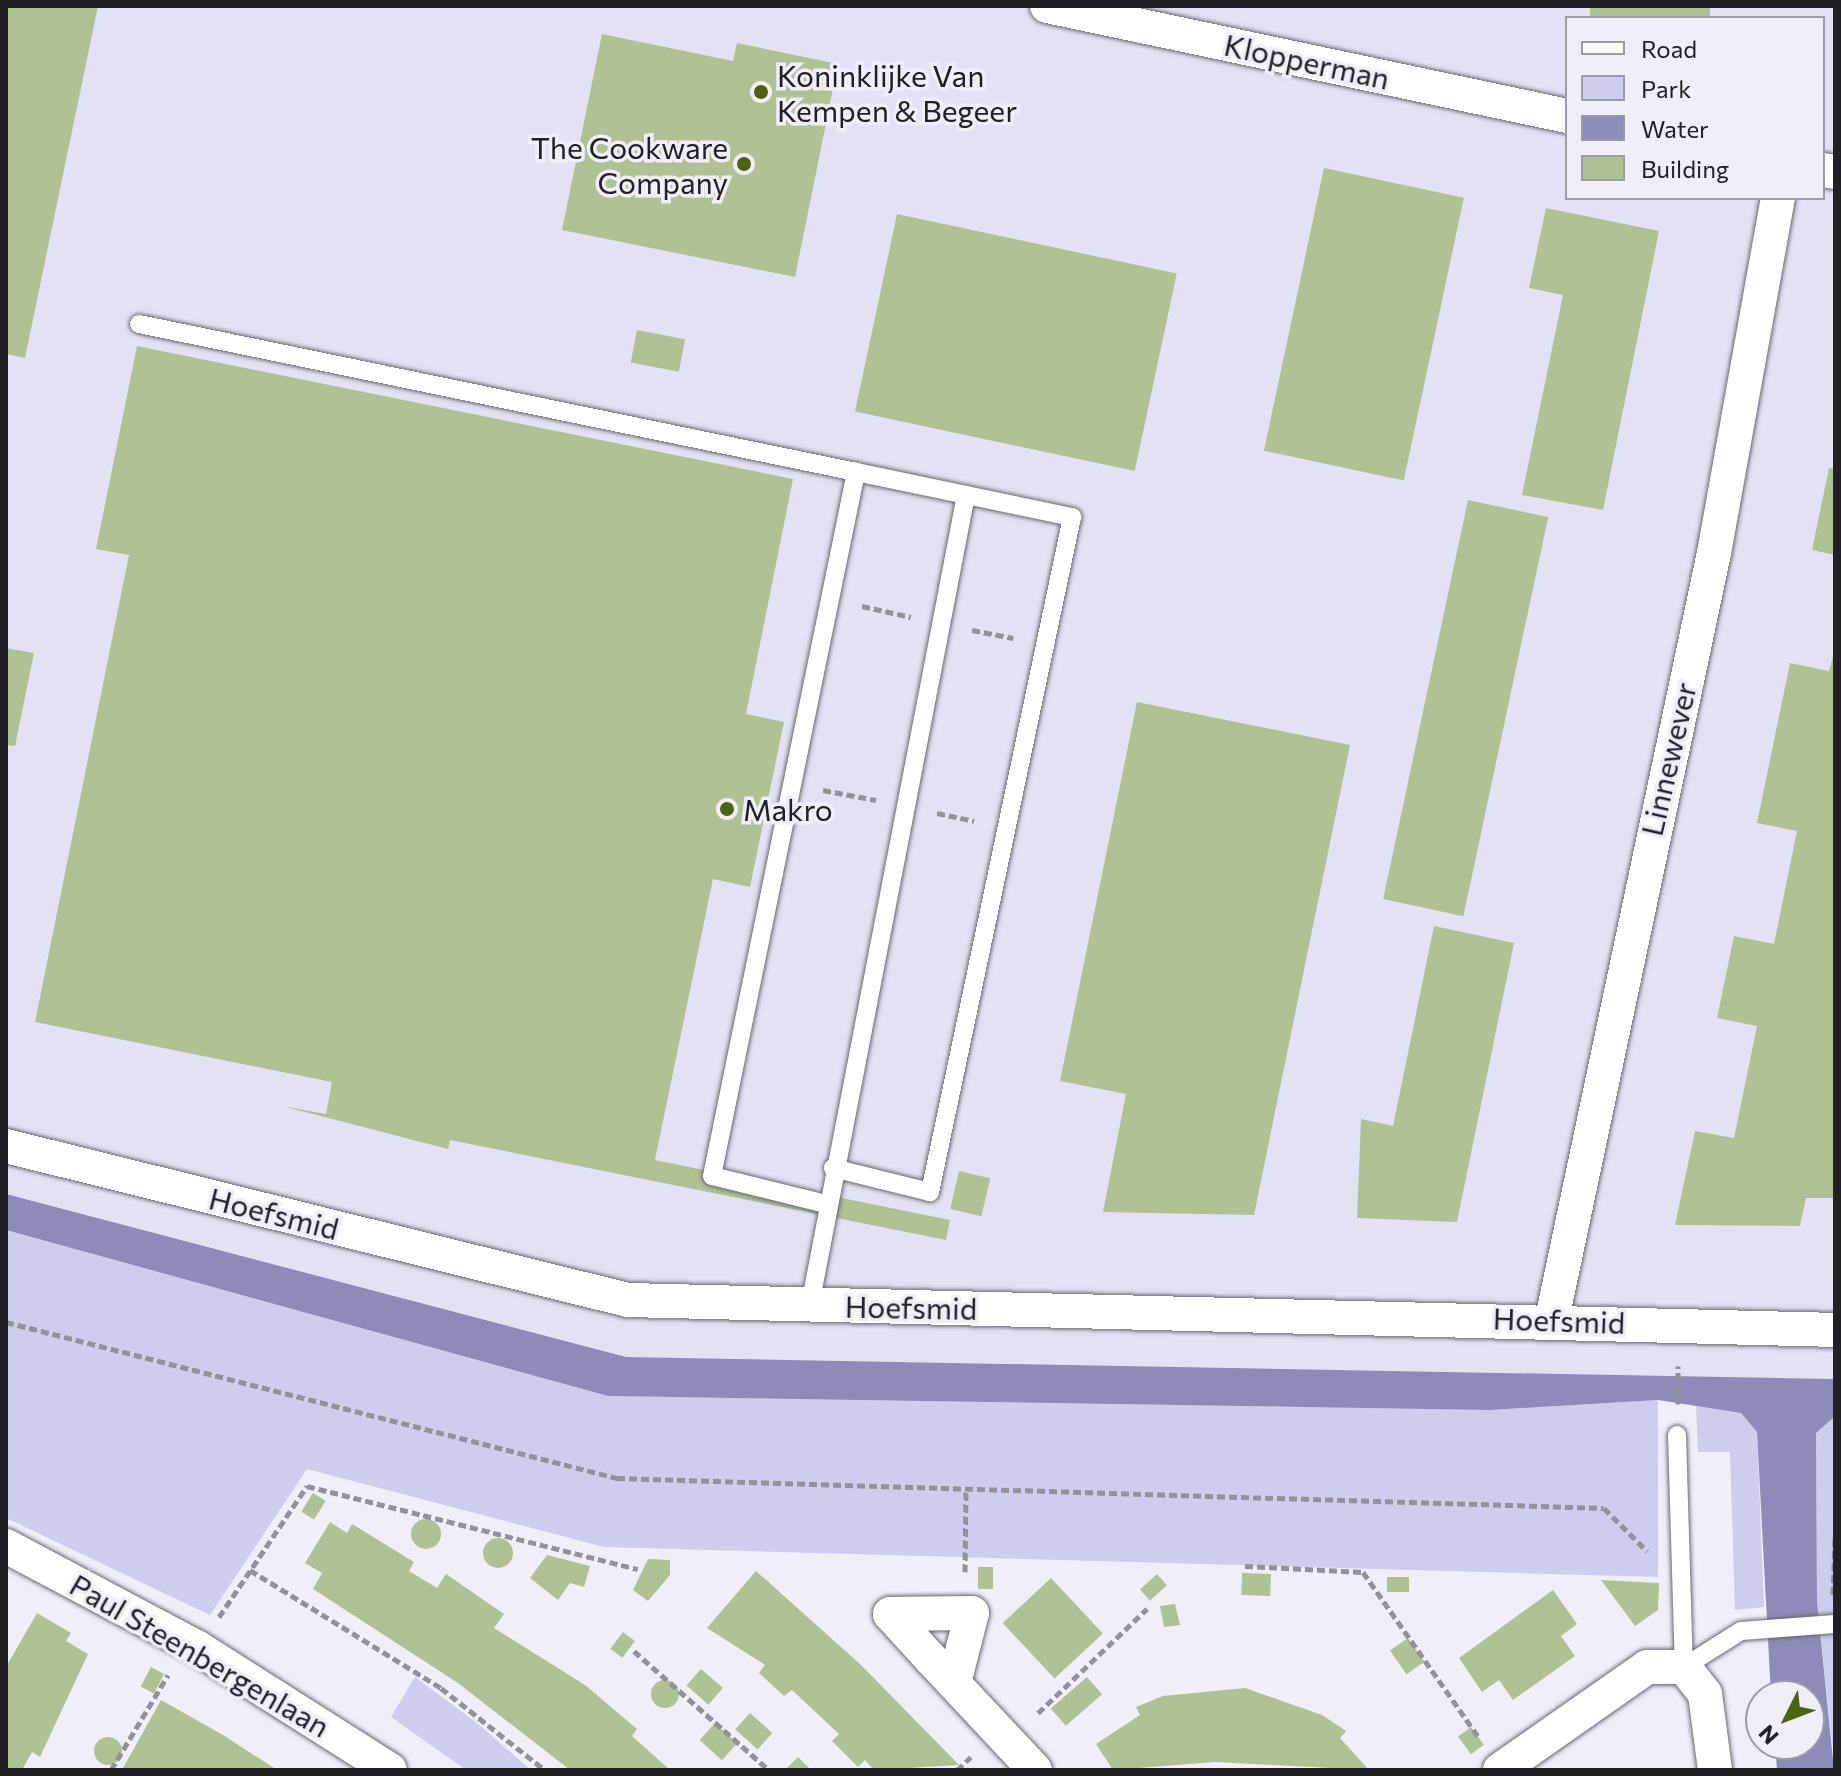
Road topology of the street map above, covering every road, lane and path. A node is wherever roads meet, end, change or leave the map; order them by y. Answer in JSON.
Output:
{"nodes":[{"id":1,"x":1047,"y":6,"type":"edge"},
{"id":2,"x":1565,"y":116,"type":"edge"},
{"id":3,"x":1778,"y":200,"type":"edge"},
{"id":4,"x":139,"y":324,"type":"dead end"},
{"id":5,"x":856,"y":472,"type":"junction"},
{"id":6,"x":966,"y":495,"type":"junction"},
{"id":7,"x":6,"y":1146,"type":"edge"},
{"id":8,"x":833,"y":1168,"type":"junction"},
{"id":9,"x":826,"y":1204,"type":"junction"},
{"id":10,"x":810,"y":1305,"type":"junction"},
{"id":11,"x":1552,"y":1319,"type":"junction"},
{"id":12,"x":6,"y":1322,"type":"edge"},
{"id":13,"x":1835,"y":1330,"type":"edge"},
{"id":14,"x":1678,"y":1362,"type":"dead end"},
{"id":15,"x":1677,"y":1435,"type":"joint"},
{"id":16,"x":966,"y":1489,"type":"junction"},
{"id":17,"x":1835,"y":1537,"type":"edge"},
{"id":18,"x":7,"y":1549,"type":"edge"},
{"id":19,"x":1245,"y":1566,"type":"dead end"},
{"id":20,"x":638,"y":1569,"type":"dead end"},
{"id":21,"x":250,"y":1570,"type":"junction"},
{"id":22,"x":1681,"y":1587,"type":"junction"},
{"id":23,"x":1147,"y":1609,"type":"dead end"},
{"id":24,"x":964,"y":1613,"type":"junction"},
{"id":25,"x":1834,"y":1624,"type":"edge"},
{"id":26,"x":634,"y":1651,"type":"dead end"},
{"id":27,"x":185,"y":1658,"type":"junction"},
{"id":28,"x":1684,"y":1667,"type":"junction"},
{"id":29,"x":954,"y":1683,"type":"junction"},
{"id":30,"x":1008,"y":1741,"type":"junction"},
{"id":31,"x":111,"y":1770,"type":"edge"},
{"id":32,"x":390,"y":1770,"type":"edge"},
{"id":33,"x":545,"y":1770,"type":"edge"},
{"id":34,"x":769,"y":1770,"type":"edge"},
{"id":35,"x":1035,"y":1770,"type":"edge"},
{"id":36,"x":1501,"y":1770,"type":"edge"},
{"id":37,"x":1715,"y":1770,"type":"edge"}],
"edges":[{"from":1,"to":2,"type":"street","name":"Klopperman"},
{"from":3,"to":11,"type":"street","name":"Linnewever"},
{"from":4,"to":5,"type":"lane"},
{"from":5,"to":6,"type":"lane"},
{"from":5,"to":9,"type":"lane"},
{"from":6,"to":8,"type":"lane"},
{"from":6,"to":8,"type":"lane"},
{"from":7,"to":10,"type":"street","name":"Hoefsmid"},
{"from":8,"to":9,"type":"lane"},
{"from":9,"to":10,"type":"lane"},
{"from":10,"to":11,"type":"street","name":"Hoefsmid"},
{"from":11,"to":13,"type":"street","name":"Hoefsmid"},
{"from":12,"to":16,"type":"path"},
{"from":14,"to":15,"type":"path"},
{"from":15,"to":22,"type":"lane"},
{"from":16,"to":22,"type":"path"},
{"from":16,"to":24,"type":"path"},
{"from":17,"to":25,"type":"path"},
{"from":18,"to":27,"type":"street","name":"Paul Steenbergenlaan"},
{"from":19,"to":36,"type":"path"},
{"from":20,"to":21,"type":"path"},
{"from":21,"to":27,"type":"path"},
{"from":21,"to":33,"type":"path"},
{"from":22,"to":28,"type":"lane"},
{"from":23,"to":30,"type":"path"},
{"from":24,"to":29,"type":"street"},
{"from":24,"to":29,"type":"street"},
{"from":25,"to":28,"type":"lane"},
{"from":26,"to":34,"type":"path"},
{"from":27,"to":31,"type":"path"},
{"from":27,"to":32,"type":"street","name":"Paul Steenbergenlaan"},
{"from":28,"to":36,"type":"street"},
{"from":28,"to":37,"type":"street"},
{"from":29,"to":30,"type":"street"},
{"from":30,"to":35,"type":"street"}]}
